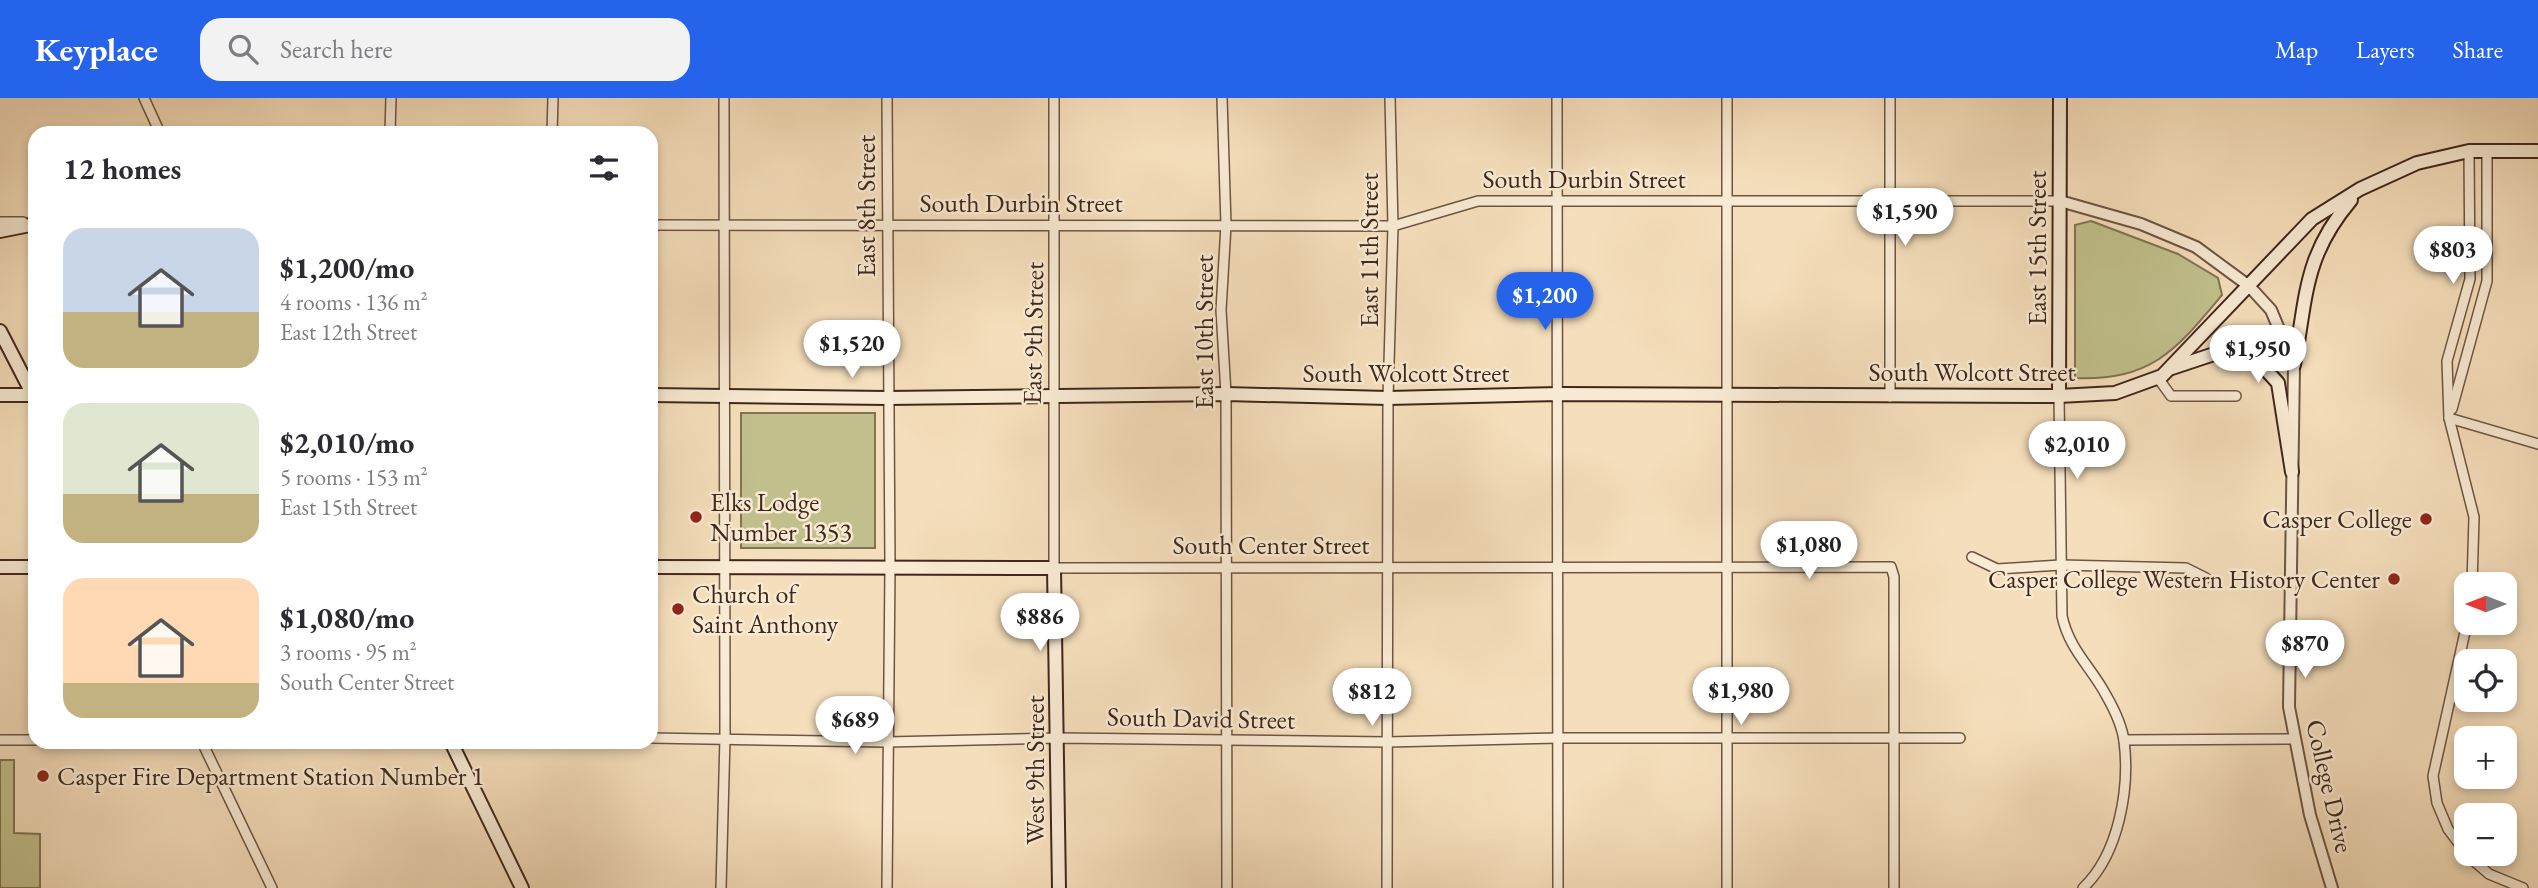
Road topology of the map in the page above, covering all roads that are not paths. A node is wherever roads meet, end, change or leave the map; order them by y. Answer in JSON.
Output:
{"nodes":[{"id":1,"x":144,"y":98,"type":"edge"},
{"id":2,"x":391,"y":98,"type":"edge"},
{"id":3,"x":552,"y":98,"type":"edge"},
{"id":4,"x":724,"y":98,"type":"edge"},
{"id":5,"x":887,"y":98,"type":"edge"},
{"id":6,"x":1054,"y":98,"type":"edge"},
{"id":7,"x":1222,"y":98,"type":"edge"},
{"id":8,"x":1390,"y":98,"type":"edge"},
{"id":9,"x":1557,"y":98,"type":"edge"},
{"id":10,"x":1727,"y":98,"type":"edge"},
{"id":11,"x":1890,"y":98,"type":"edge"},
{"id":12,"x":2060,"y":98,"type":"edge"},
{"id":13,"x":157,"y":126,"type":"edge"},
{"id":14,"x":390,"y":126,"type":"edge"},
{"id":15,"x":552,"y":126,"type":"edge"},
{"id":16,"x":2538,"y":150,"type":"edge"},
{"id":17,"x":2469,"y":151,"type":"junction"},
{"id":18,"x":2487,"y":151,"type":"junction"},
{"id":19,"x":2360,"y":189,"type":"junction"},
{"id":20,"x":1890,"y":200,"type":"junction"},
{"id":21,"x":1559,"y":201,"type":"junction"},
{"id":22,"x":2060,"y":201,"type":"junction"},
{"id":23,"x":1727,"y":202,"type":"junction"},
{"id":24,"x":0,"y":222,"type":"edge"},
{"id":25,"x":28,"y":223,"type":"edge"},
{"id":26,"x":725,"y":224,"type":"junction"},
{"id":27,"x":28,"y":225,"type":"edge"},
{"id":28,"x":658,"y":225,"type":"edge"},
{"id":29,"x":886,"y":225,"type":"junction"},
{"id":30,"x":1226,"y":225,"type":"junction"},
{"id":31,"x":1392,"y":226,"type":"junction"},
{"id":32,"x":1056,"y":227,"type":"junction"},
{"id":33,"x":0,"y":231,"type":"edge"},
{"id":34,"x":2249,"y":286,"type":"junction"},
{"id":35,"x":0,"y":331,"type":"edge"},
{"id":36,"x":2294,"y":365,"type":"junction"},
{"id":37,"x":2169,"y":369,"type":"junction"},
{"id":38,"x":2158,"y":378,"type":"junction"},
{"id":39,"x":28,"y":385,"type":"edge"},
{"id":40,"x":723,"y":394,"type":"junction"},
{"id":41,"x":1226,"y":394,"type":"junction"},
{"id":42,"x":1560,"y":394,"type":"junction"},
{"id":43,"x":1726,"y":394,"type":"junction"},
{"id":44,"x":0,"y":395,"type":"edge"},
{"id":45,"x":658,"y":395,"type":"edge"},
{"id":46,"x":1053,"y":396,"type":"junction"},
{"id":47,"x":2059,"y":396,"type":"junction"},
{"id":48,"x":2236,"y":396,"type":"dead end"},
{"id":49,"x":28,"y":397,"type":"edge"},
{"id":50,"x":1890,"y":397,"type":"junction"},
{"id":51,"x":887,"y":398,"type":"junction"},
{"id":52,"x":1388,"y":398,"type":"junction"},
{"id":53,"x":2449,"y":418,"type":"junction"},
{"id":54,"x":2538,"y":444,"type":"edge"},
{"id":55,"x":2292,"y":472,"type":"junction"},
{"id":56,"x":1972,"y":558,"type":"dead end"},
{"id":57,"x":2061,"y":565,"type":"junction"},
{"id":58,"x":724,"y":566,"type":"junction"},
{"id":59,"x":1226,"y":566,"type":"junction"},
{"id":60,"x":1558,"y":566,"type":"junction"},
{"id":61,"x":1727,"y":566,"type":"junction"},
{"id":62,"x":0,"y":567,"type":"edge"},
{"id":63,"x":28,"y":567,"type":"edge"},
{"id":64,"x":658,"y":567,"type":"edge"},
{"id":65,"x":890,"y":567,"type":"junction"},
{"id":66,"x":1054,"y":568,"type":"junction"},
{"id":67,"x":1388,"y":569,"type":"junction"},
{"id":68,"x":2472,"y":572,"type":"edge"},
{"id":69,"x":2206,"y":578,"type":"dead end"},
{"id":70,"x":2464,"y":635,"type":"edge"},
{"id":71,"x":1894,"y":737,"type":"junction"},
{"id":72,"x":658,"y":738,"type":"edge"},
{"id":73,"x":726,"y":738,"type":"junction"},
{"id":74,"x":1059,"y":738,"type":"junction"},
{"id":75,"x":1226,"y":738,"type":"junction"},
{"id":76,"x":1559,"y":738,"type":"junction"},
{"id":77,"x":1726,"y":738,"type":"junction"},
{"id":78,"x":1960,"y":738,"type":"dead end"},
{"id":79,"x":2293,"y":739,"type":"junction"},
{"id":80,"x":0,"y":740,"type":"edge"},
{"id":81,"x":28,"y":740,"type":"edge"},
{"id":82,"x":2124,"y":740,"type":"junction"},
{"id":83,"x":887,"y":742,"type":"junction"},
{"id":84,"x":1387,"y":742,"type":"junction"},
{"id":85,"x":205,"y":749,"type":"edge"},
{"id":86,"x":454,"y":749,"type":"edge"},
{"id":87,"x":2454,"y":837,"type":"edge"},
{"id":88,"x":2480,"y":866,"type":"edge"},
{"id":89,"x":272,"y":888,"type":"edge"},
{"id":90,"x":522,"y":888,"type":"edge"},
{"id":91,"x":721,"y":888,"type":"edge"},
{"id":92,"x":887,"y":888,"type":"edge"},
{"id":93,"x":1059,"y":888,"type":"edge"},
{"id":94,"x":1227,"y":888,"type":"edge"},
{"id":95,"x":1387,"y":888,"type":"edge"},
{"id":96,"x":1558,"y":888,"type":"edge"},
{"id":97,"x":1727,"y":888,"type":"edge"},
{"id":98,"x":1894,"y":888,"type":"edge"},
{"id":99,"x":2083,"y":888,"type":"edge"},
{"id":100,"x":2332,"y":888,"type":"edge"},
{"id":101,"x":2523,"y":888,"type":"edge"}],
"edges":[{"from":1,"to":13,"type":"street"},
{"from":2,"to":14,"type":"street"},
{"from":3,"to":15,"type":"street"},
{"from":4,"to":26,"type":"street"},
{"from":5,"to":29,"type":"street","name":"East 8th Street"},
{"from":6,"to":32,"type":"street","name":"East 9th Street"},
{"from":7,"to":30,"type":"street","name":"East 10th Street"},
{"from":8,"to":31,"type":"street","name":"East 11th Street"},
{"from":9,"to":21,"type":"street"},
{"from":10,"to":23,"type":"street"},
{"from":11,"to":20,"type":"street"},
{"from":12,"to":22,"type":"main road","name":"East 15th Street"},
{"from":16,"to":18,"type":"main road","name":"South Wolcott Street"},
{"from":17,"to":18,"type":"main road","name":"South Wolcott Street"},
{"from":17,"to":19,"type":"main road","name":"South Wolcott Street"},
{"from":17,"to":53,"type":"street"},
{"from":18,"to":53,"type":"street"},
{"from":19,"to":34,"type":"main road","name":"South Wolcott Street"},
{"from":19,"to":36,"type":"main road"},
{"from":20,"to":22,"type":"street","name":"South Durbin Street"},
{"from":20,"to":23,"type":"street","name":"South Durbin Street"},
{"from":20,"to":50,"type":"street"},
{"from":21,"to":23,"type":"street","name":"South Durbin Street"},
{"from":21,"to":31,"type":"street","name":"South Durbin Street"},
{"from":21,"to":42,"type":"street"},
{"from":22,"to":34,"type":"street","name":"South Durbin Street"},
{"from":22,"to":47,"type":"main road","name":"East 15th Street"},
{"from":23,"to":43,"type":"street"},
{"from":24,"to":25,"type":"street"},
{"from":26,"to":28,"type":"street","name":"South Durbin Street"},
{"from":26,"to":29,"type":"street","name":"South Durbin Street"},
{"from":26,"to":40,"type":"street"},
{"from":27,"to":33,"type":"main road"},
{"from":29,"to":32,"type":"street","name":"South Durbin Street"},
{"from":29,"to":51,"type":"street","name":"East 8th Street"},
{"from":30,"to":31,"type":"street","name":"South Durbin Street"},
{"from":30,"to":32,"type":"street","name":"South Durbin Street"},
{"from":30,"to":41,"type":"street","name":"East 10th Street"},
{"from":31,"to":52,"type":"street","name":"East 11th Street"},
{"from":32,"to":46,"type":"street","name":"East 9th Street"},
{"from":34,"to":36,"type":"street","name":"College Drive"},
{"from":34,"to":37,"type":"main road","name":"South Wolcott Street"},
{"from":35,"to":39,"type":"main road"},
{"from":36,"to":55,"type":"street","name":"College Drive"},
{"from":37,"to":38,"type":"main road","name":"South Wolcott Street"},
{"from":37,"to":55,"type":"main road"},
{"from":38,"to":47,"type":"main road","name":"South Wolcott Street"},
{"from":38,"to":48,"type":"street"},
{"from":40,"to":45,"type":"main road","name":"South Wolcott Street"},
{"from":40,"to":51,"type":"main road","name":"South Wolcott Street"},
{"from":40,"to":58,"type":"street"},
{"from":41,"to":46,"type":"main road","name":"South Wolcott Street"},
{"from":41,"to":52,"type":"main road","name":"South Wolcott Street"},
{"from":41,"to":59,"type":"street","name":"East 10th Street"},
{"from":42,"to":43,"type":"main road","name":"South Wolcott Street"},
{"from":42,"to":52,"type":"main road","name":"South Wolcott Street"},
{"from":42,"to":60,"type":"street"},
{"from":43,"to":50,"type":"main road","name":"South Wolcott Street"},
{"from":43,"to":61,"type":"street"},
{"from":44,"to":49,"type":"main road"},
{"from":46,"to":51,"type":"main road","name":"South Wolcott Street"},
{"from":46,"to":66,"type":"street","name":"East 9th Street"},
{"from":47,"to":50,"type":"main road","name":"South Wolcott Street"},
{"from":47,"to":57,"type":"street","name":"East 15th Street"},
{"from":51,"to":65,"type":"street","name":"East 8th Street"},
{"from":52,"to":67,"type":"street","name":"East 11th Street"},
{"from":53,"to":54,"type":"street"},
{"from":53,"to":68,"type":"street"},
{"from":55,"to":79,"type":"street","name":"College Drive"},
{"from":56,"to":57,"type":"street"},
{"from":57,"to":69,"type":"street"},
{"from":57,"to":82,"type":"street","name":"East 15th Street"},
{"from":58,"to":64,"type":"main road","name":"South Center Street"},
{"from":58,"to":65,"type":"main road","name":"South Center Street"},
{"from":58,"to":73,"type":"street"},
{"from":59,"to":66,"type":"street","name":"South Center Street"},
{"from":59,"to":67,"type":"street","name":"South Center Street"},
{"from":59,"to":75,"type":"street","name":"East 10th Street"},
{"from":60,"to":61,"type":"street","name":"South Center Street"},
{"from":60,"to":67,"type":"street","name":"South Center Street"},
{"from":60,"to":76,"type":"street"},
{"from":61,"to":71,"type":"street","name":"South Center Street"},
{"from":61,"to":77,"type":"street"},
{"from":62,"to":63,"type":"main road"},
{"from":65,"to":66,"type":"main road","name":"South Center Street"},
{"from":65,"to":83,"type":"street","name":"East 8th Street"},
{"from":66,"to":74,"type":"main road","name":"West 9th Street"},
{"from":67,"to":84,"type":"street","name":"East 11th Street"},
{"from":70,"to":87,"type":"street"},
{"from":71,"to":77,"type":"street","name":"South David Street"},
{"from":71,"to":78,"type":"street","name":"South David Street"},
{"from":71,"to":98,"type":"street"},
{"from":72,"to":73,"type":"street","name":"South David Street"},
{"from":73,"to":83,"type":"street","name":"South David Street"},
{"from":73,"to":91,"type":"street"},
{"from":74,"to":75,"type":"street","name":"South David Street"},
{"from":74,"to":83,"type":"street","name":"South David Street"},
{"from":74,"to":93,"type":"main road","name":"West 9th Street"},
{"from":75,"to":84,"type":"street","name":"South David Street"},
{"from":75,"to":94,"type":"street","name":"East 10th Street"},
{"from":76,"to":77,"type":"street","name":"South David Street"},
{"from":76,"to":84,"type":"street","name":"South David Street"},
{"from":76,"to":96,"type":"street"},
{"from":77,"to":97,"type":"street"},
{"from":79,"to":82,"type":"street"},
{"from":79,"to":100,"type":"street","name":"College Drive"},
{"from":80,"to":81,"type":"street"},
{"from":82,"to":99,"type":"street"},
{"from":83,"to":92,"type":"street","name":"East 8th Street"},
{"from":84,"to":95,"type":"street","name":"East 11th Street"},
{"from":85,"to":89,"type":"street"},
{"from":86,"to":90,"type":"main road"},
{"from":88,"to":101,"type":"street"}]}
